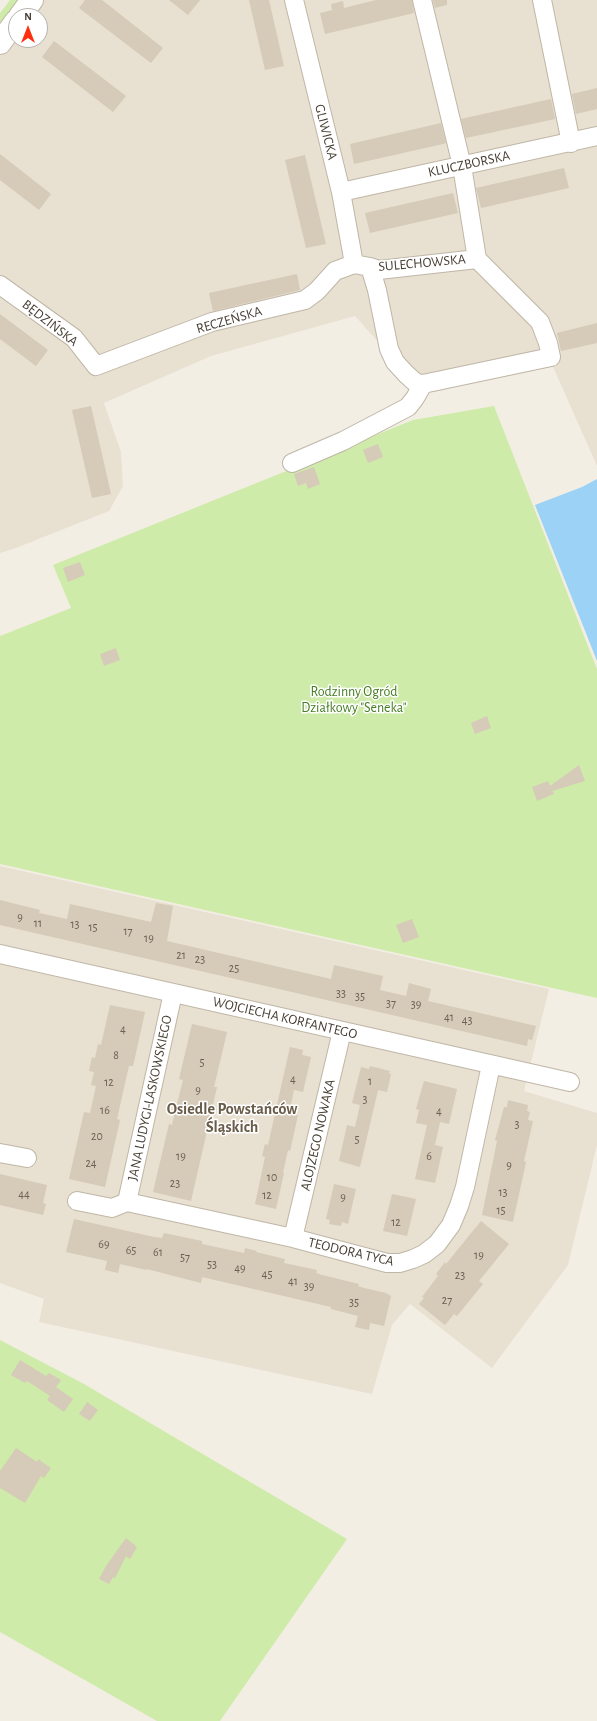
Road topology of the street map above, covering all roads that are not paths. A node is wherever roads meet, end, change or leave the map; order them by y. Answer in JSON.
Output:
{"nodes":[{"id":1,"x":294,"y":0,"type":"edge"},
{"id":2,"x":422,"y":0,"type":"edge"},
{"id":3,"x":542,"y":0,"type":"edge"},
{"id":4,"x":8,"y":32,"type":"edge"},
{"id":5,"x":0,"y":43,"type":"edge"},
{"id":6,"x":597,"y":136,"type":"edge"},
{"id":7,"x":571,"y":142,"type":"junction"},
{"id":8,"x":462,"y":166,"type":"junction"},
{"id":9,"x":341,"y":192,"type":"junction"},
{"id":10,"x":477,"y":259,"type":"junction"},
{"id":11,"x":362,"y":265,"type":"junction"},
{"id":12,"x":0,"y":285,"type":"edge"},
{"id":13,"x":96,"y":366,"type":"joint"},
{"id":14,"x":423,"y":384,"type":"junction"},
{"id":15,"x":292,"y":463,"type":"dead end"},
{"id":16,"x":0,"y":954,"type":"edge"},
{"id":17,"x":173,"y":993,"type":"junction"},
{"id":18,"x":342,"y":1031,"type":"junction"},
{"id":19,"x":491,"y":1065,"type":"junction"},
{"id":20,"x":570,"y":1082,"type":"dead end"},
{"id":21,"x":0,"y":1152,"type":"edge"},
{"id":22,"x":27,"y":1158,"type":"dead end"},
{"id":23,"x":77,"y":1201,"type":"dead end"},
{"id":24,"x":127,"y":1202,"type":"junction"},
{"id":25,"x":294,"y":1238,"type":"junction"}],
"edges":[{"from":1,"to":9,"type":"street","name":"GLIWICKA"},
{"from":2,"to":8,"type":"street"},
{"from":3,"to":7,"type":"street"},
{"from":4,"to":5,"type":"street"},
{"from":6,"to":7,"type":"street","name":"KLUCZBORSKA"},
{"from":7,"to":8,"type":"street","name":"KLUCZBORSKA"},
{"from":8,"to":9,"type":"street","name":"KLUCZBORSKA"},
{"from":8,"to":10,"type":"street"},
{"from":9,"to":11,"type":"street","name":"GLIWICKA"},
{"from":10,"to":11,"type":"street","name":"SULECHOWSKA"},
{"from":10,"to":14,"type":"street","name":"SULECHOWSKA"},
{"from":11,"to":13,"type":"street","name":"RECZEŃSKA"},
{"from":11,"to":14,"type":"street","name":"GLIWICKA"},
{"from":12,"to":13,"type":"street","name":"BĘDZIŃSKA"},
{"from":14,"to":15,"type":"street"},
{"from":16,"to":17,"type":"street","name":"WOJCIECHA KORFANTEGO"},
{"from":17,"to":18,"type":"street","name":"WOJCIECHA KORFANTEGO"},
{"from":17,"to":24,"type":"street","name":"JANA LUDYGI-LASKOWSKIEGO"},
{"from":18,"to":19,"type":"street","name":"WOJCIECHA KORFANTEGO"},
{"from":18,"to":25,"type":"street","name":"ALOJZEGO NOWAKA"},
{"from":19,"to":20,"type":"street","name":"WOJCIECHA KORFANTEGO"},
{"from":19,"to":25,"type":"street","name":"TEODORA TYCA"},
{"from":21,"to":22,"type":"street"},
{"from":23,"to":24,"type":"street","name":"TEODORA TYCA"},
{"from":24,"to":25,"type":"street","name":"TEODORA TYCA"}]}
